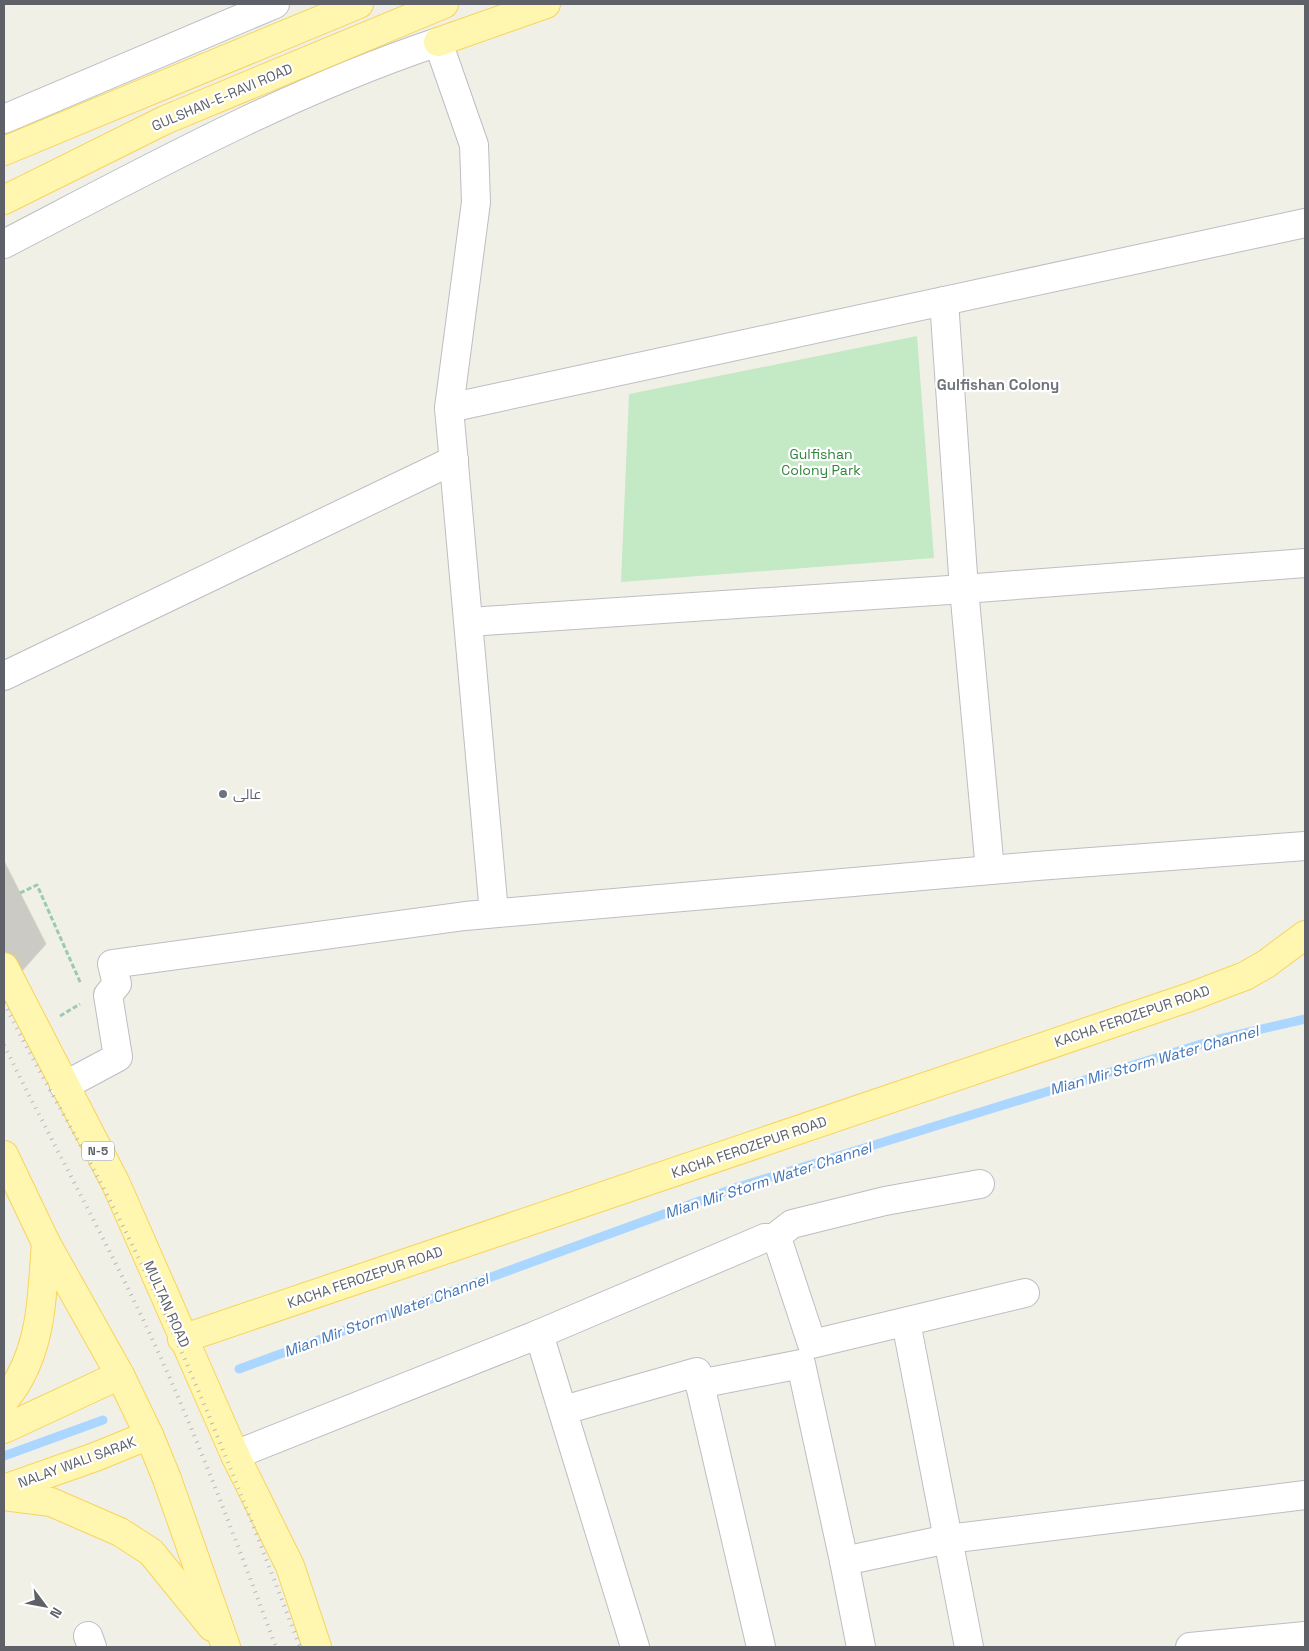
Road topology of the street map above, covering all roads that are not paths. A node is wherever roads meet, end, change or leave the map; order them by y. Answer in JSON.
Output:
{"nodes":[{"id":1,"x":275,"y":4,"type":"edge"},
{"id":2,"x":359,"y":4,"type":"edge"},
{"id":3,"x":444,"y":4,"type":"edge"},
{"id":4,"x":546,"y":4,"type":"edge"},
{"id":5,"x":438,"y":42,"type":"junction"},
{"id":6,"x":4,"y":119,"type":"edge"},
{"id":7,"x":4,"y":151,"type":"edge"},
{"id":8,"x":4,"y":200,"type":"edge"},
{"id":9,"x":1305,"y":223,"type":"edge"},
{"id":10,"x":4,"y":244,"type":"edge"},
{"id":11,"x":944,"y":301,"type":"junction"},
{"id":12,"x":449,"y":408,"type":"junction"},
{"id":13,"x":454,"y":460,"type":"junction"},
{"id":14,"x":1305,"y":563,"type":"edge"},
{"id":15,"x":964,"y":589,"type":"junction"},
{"id":16,"x":469,"y":622,"type":"junction"},
{"id":17,"x":4,"y":676,"type":"edge"},
{"id":18,"x":1305,"y":846,"type":"edge"},
{"id":19,"x":990,"y":870,"type":"junction"},
{"id":20,"x":494,"y":913,"type":"junction"},
{"id":21,"x":1305,"y":934,"type":"edge"},
{"id":22,"x":4,"y":967,"type":"edge"},
{"id":23,"x":64,"y":1086,"type":"junction"},
{"id":24,"x":4,"y":1154,"type":"edge"},
{"id":25,"x":980,"y":1184,"type":"dead end"},
{"id":26,"x":774,"y":1238,"type":"junction"},
{"id":27,"x":46,"y":1243,"type":"junction"},
{"id":28,"x":1025,"y":1294,"type":"dead end"},
{"id":29,"x":906,"y":1322,"type":"junction"},
{"id":30,"x":539,"y":1334,"type":"junction"},
{"id":31,"x":182,"y":1339,"type":"junction"},
{"id":32,"x":807,"y":1354,"type":"junction"},
{"id":33,"x":120,"y":1375,"type":"junction"},
{"id":34,"x":699,"y":1384,"type":"junction"},
{"id":35,"x":4,"y":1401,"type":"edge"},
{"id":36,"x":564,"y":1410,"type":"junction"},
{"id":37,"x":4,"y":1429,"type":"edge"},
{"id":38,"x":149,"y":1435,"type":"junction"},
{"id":39,"x":234,"y":1456,"type":"junction"},
{"id":40,"x":4,"y":1489,"type":"edge"},
{"id":41,"x":4,"y":1496,"type":"edge"},
{"id":42,"x":1305,"y":1496,"type":"edge"},
{"id":43,"x":948,"y":1539,"type":"junction"},
{"id":44,"x":844,"y":1561,"type":"junction"},
{"id":45,"x":1299,"y":1640,"type":"edge"},
{"id":46,"x":225,"y":1644,"type":"edge"},
{"id":47,"x":317,"y":1647,"type":"edge"},
{"id":48,"x":635,"y":1647,"type":"edge"},
{"id":49,"x":761,"y":1647,"type":"edge"},
{"id":50,"x":862,"y":1647,"type":"edge"},
{"id":51,"x":969,"y":1647,"type":"edge"},
{"id":52,"x":1190,"y":1647,"type":"edge"}],
"edges":[{"from":1,"to":6,"type":"street"},
{"from":2,"to":7,"type":"main road"},
{"from":3,"to":8,"type":"main road","name":"GULSHAN-E-RAVI ROAD"},
{"from":4,"to":5,"type":"main road"},
{"from":5,"to":10,"type":"street"},
{"from":5,"to":12,"type":"street"},
{"from":9,"to":11,"type":"street"},
{"from":11,"to":12,"type":"street"},
{"from":11,"to":15,"type":"street"},
{"from":12,"to":13,"type":"street"},
{"from":13,"to":16,"type":"street"},
{"from":13,"to":17,"type":"street"},
{"from":14,"to":15,"type":"street"},
{"from":15,"to":16,"type":"street"},
{"from":15,"to":19,"type":"street"},
{"from":16,"to":20,"type":"street"},
{"from":18,"to":19,"type":"street"},
{"from":19,"to":20,"type":"street"},
{"from":20,"to":23,"type":"street"},
{"from":21,"to":31,"type":"main road","name":"KACHA FEROZEPUR ROAD"},
{"from":22,"to":23,"type":"main road","name":"MULTAN ROAD","number":"N-5"},
{"from":23,"to":31,"type":"main road","name":"MULTAN ROAD","number":"N-5"},
{"from":24,"to":27,"type":"main road"},
{"from":25,"to":26,"type":"street"},
{"from":26,"to":30,"type":"street"},
{"from":26,"to":32,"type":"street"},
{"from":27,"to":33,"type":"main road"},
{"from":27,"to":35,"type":"main road"},
{"from":28,"to":29,"type":"street"},
{"from":29,"to":32,"type":"street"},
{"from":29,"to":43,"type":"street"},
{"from":30,"to":36,"type":"street"},
{"from":30,"to":39,"type":"street"},
{"from":31,"to":39,"type":"main road","name":"MULTAN ROAD","number":"N-5"},
{"from":32,"to":34,"type":"street"},
{"from":32,"to":44,"type":"street"},
{"from":33,"to":37,"type":"main road"},
{"from":33,"to":38,"type":"main road"},
{"from":34,"to":36,"type":"street"},
{"from":34,"to":49,"type":"street"},
{"from":36,"to":48,"type":"street"},
{"from":38,"to":40,"type":"main road","name":"NALAY WALI SARAK"},
{"from":38,"to":46,"type":"main road"},
{"from":39,"to":47,"type":"main road","name":"MULTAN ROAD","number":"N-5"},
{"from":41,"to":46,"type":"main road"},
{"from":42,"to":43,"type":"street"},
{"from":43,"to":44,"type":"street"},
{"from":43,"to":51,"type":"street"},
{"from":44,"to":50,"type":"street"},
{"from":45,"to":52,"type":"street"}]}
